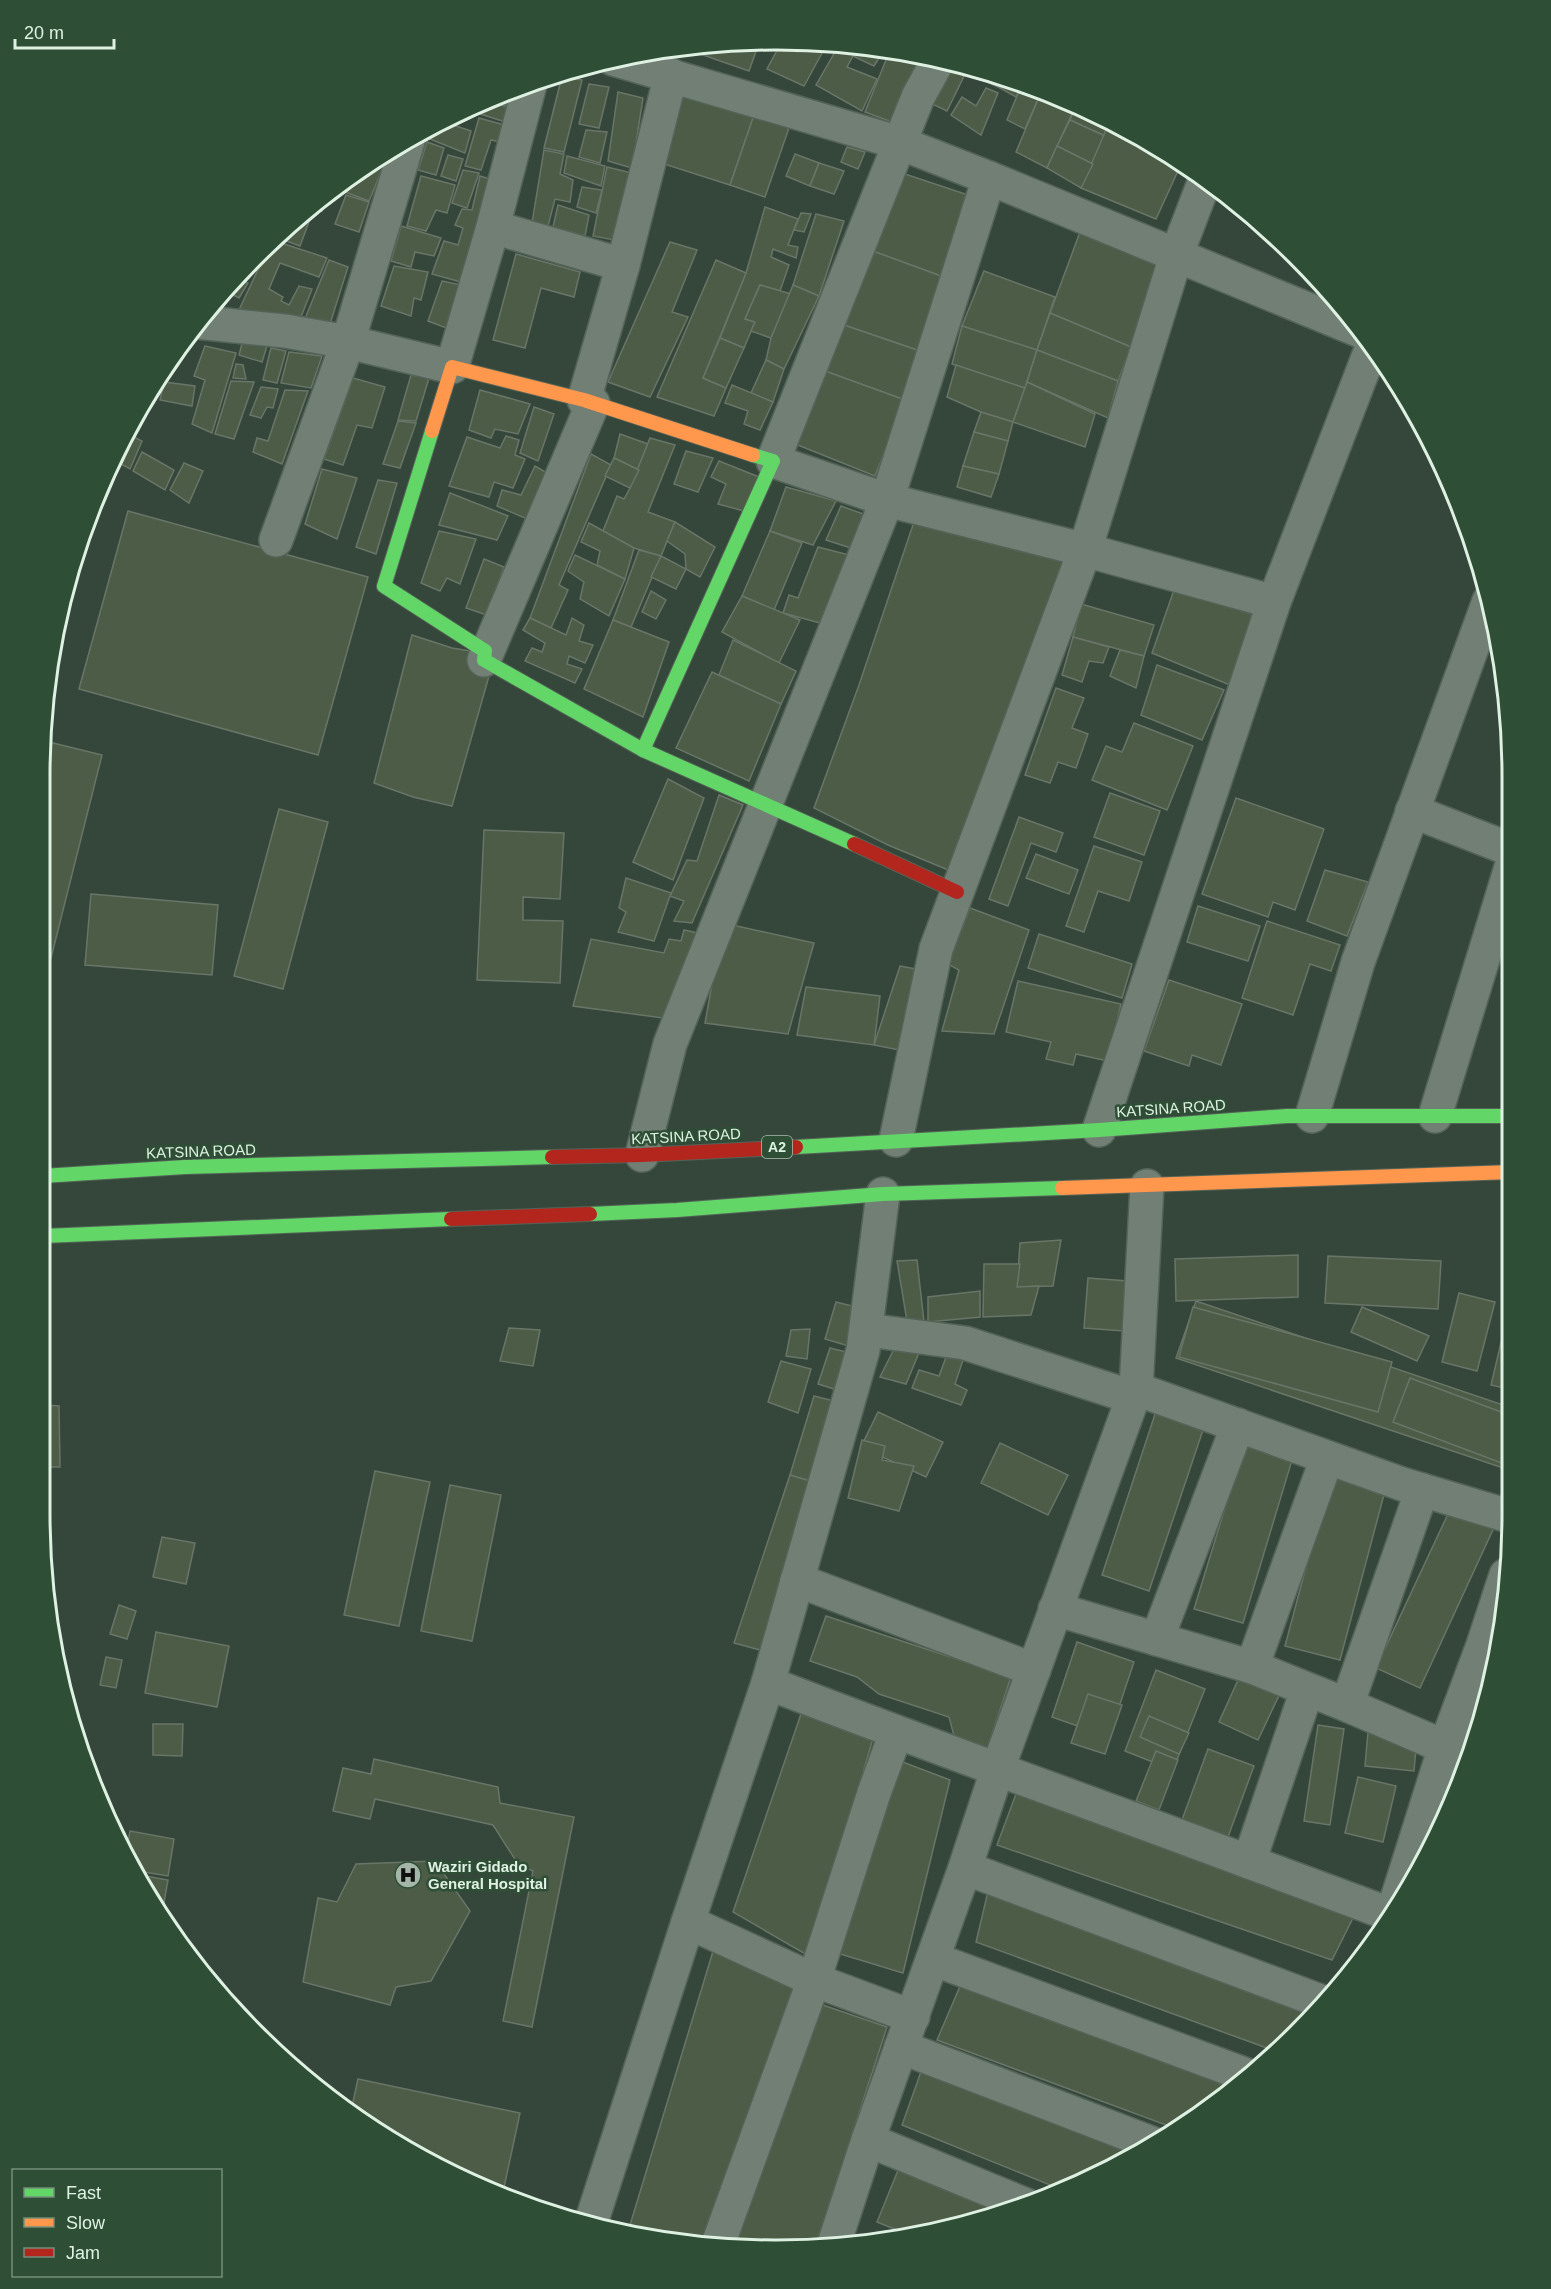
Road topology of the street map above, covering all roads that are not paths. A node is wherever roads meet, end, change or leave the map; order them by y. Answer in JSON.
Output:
{"nodes":[{"id":1,"x":631,"y":64,"type":"edge"},
{"id":2,"x":935,"y":67,"type":"edge"},
{"id":3,"x":671,"y":75,"type":"junction"},
{"id":4,"x":528,"y":94,"type":"edge"},
{"id":5,"x":900,"y":143,"type":"junction"},
{"id":6,"x":405,"y":152,"type":"edge"},
{"id":7,"x":989,"y":178,"type":"junction"},
{"id":8,"x":1202,"y":189,"type":"edge"},
{"id":9,"x":493,"y":227,"type":"junction"},
{"id":10,"x":1176,"y":255,"type":"junction"},
{"id":11,"x":623,"y":265,"type":"junction"},
{"id":12,"x":209,"y":322,"type":"edge"},
{"id":13,"x":1343,"y":324,"type":"edge"},
{"id":14,"x":348,"y":342,"type":"junction"},
{"id":15,"x":1368,"y":357,"type":"edge"},
{"id":16,"x":452,"y":367,"type":"junction"},
{"id":17,"x":588,"y":402,"type":"junction"},
{"id":18,"x":773,"y":460,"type":"junction"},
{"id":19,"x":887,"y":501,"type":"junction"},
{"id":20,"x":276,"y":540,"type":"dead end"},
{"id":21,"x":1085,"y":550,"type":"junction"},
{"id":22,"x":1274,"y":602,"type":"junction"},
{"id":23,"x":1484,"y":616,"type":"edge"},
{"id":24,"x":484,"y":660,"type":"junction"},
{"id":25,"x":643,"y":750,"type":"junction"},
{"id":26,"x":765,"y":803,"type":"junction"},
{"id":27,"x":1412,"y":811,"type":"junction"},
{"id":28,"x":1502,"y":846,"type":"edge"},
{"id":29,"x":957,"y":892,"type":"junction"},
{"id":30,"x":1502,"y":897,"type":"edge"},
{"id":31,"x":1312,"y":1116,"type":"junction"},
{"id":32,"x":1435,"y":1116,"type":"junction"},
{"id":33,"x":1502,"y":1116,"type":"edge"},
{"id":34,"x":1099,"y":1130,"type":"junction"},
{"id":35,"x":896,"y":1140,"type":"junction"},
{"id":36,"x":642,"y":1155,"type":"junction"},
{"id":37,"x":1502,"y":1172,"type":"edge"},
{"id":38,"x":50,"y":1175,"type":"edge"},
{"id":39,"x":1147,"y":1186,"type":"junction"},
{"id":40,"x":883,"y":1194,"type":"junction"},
{"id":41,"x":50,"y":1236,"type":"edge"},
{"id":42,"x":867,"y":1330,"type":"junction"},
{"id":43,"x":1134,"y":1393,"type":"junction"},
{"id":44,"x":1238,"y":1425,"type":"junction"},
{"id":45,"x":1327,"y":1458,"type":"junction"},
{"id":46,"x":1422,"y":1490,"type":"junction"},
{"id":47,"x":1502,"y":1514,"type":"edge"},
{"id":48,"x":797,"y":1580,"type":"junction"},
{"id":49,"x":1055,"y":1610,"type":"junction"},
{"id":50,"x":1157,"y":1639,"type":"junction"},
{"id":51,"x":1490,"y":1643,"type":"edge"},
{"id":52,"x":1252,"y":1667,"type":"junction"},
{"id":53,"x":1034,"y":1670,"type":"junction"},
{"id":54,"x":768,"y":1683,"type":"junction"},
{"id":55,"x":1307,"y":1690,"type":"junction"},
{"id":56,"x":1347,"y":1705,"type":"junction"},
{"id":57,"x":896,"y":1733,"type":"junction"},
{"id":58,"x":1445,"y":1747,"type":"junction"},
{"id":59,"x":998,"y":1768,"type":"junction"},
{"id":60,"x":1249,"y":1862,"type":"junction"},
{"id":61,"x":965,"y":1868,"type":"junction"},
{"id":62,"x":1406,"y":1872,"type":"edge"},
{"id":63,"x":1388,"y":1903,"type":"edge"},
{"id":64,"x":688,"y":1922,"type":"junction"},
{"id":65,"x":933,"y":1959,"type":"junction"},
{"id":66,"x":814,"y":1980,"type":"junction"},
{"id":67,"x":1315,"y":1999,"type":"edge"},
{"id":68,"x":913,"y":2017,"type":"junction"},
{"id":69,"x":901,"y":2048,"type":"junction"},
{"id":70,"x":1238,"y":2072,"type":"edge"},
{"id":71,"x":1142,"y":2139,"type":"edge"},
{"id":72,"x":868,"y":2140,"type":"junction"},
{"id":73,"x":1013,"y":2200,"type":"edge"},
{"id":74,"x":593,"y":2216,"type":"edge"},
{"id":75,"x":721,"y":2237,"type":"edge"},
{"id":76,"x":836,"y":2237,"type":"edge"}],
"edges":[{"from":1,"to":3,"type":"street"},
{"from":2,"to":5,"type":"street"},
{"from":3,"to":5,"type":"street"},
{"from":3,"to":11,"type":"street"},
{"from":4,"to":9,"type":"street"},
{"from":5,"to":7,"type":"street"},
{"from":5,"to":18,"type":"street"},
{"from":6,"to":14,"type":"street"},
{"from":7,"to":10,"type":"street"},
{"from":7,"to":19,"type":"street"},
{"from":8,"to":10,"type":"street"},
{"from":9,"to":11,"type":"street"},
{"from":9,"to":16,"type":"street"},
{"from":10,"to":13,"type":"street"},
{"from":10,"to":21,"type":"street"},
{"from":11,"to":17,"type":"street"},
{"from":12,"to":14,"type":"street"},
{"from":14,"to":16,"type":"street"},
{"from":14,"to":20,"type":"street"},
{"from":15,"to":22,"type":"street"},
{"from":16,"to":17,"type":"main road"},
{"from":16,"to":24,"type":"main road"},
{"from":17,"to":18,"type":"main road"},
{"from":17,"to":24,"type":"street"},
{"from":18,"to":19,"type":"street"},
{"from":18,"to":25,"type":"main road"},
{"from":19,"to":21,"type":"street"},
{"from":19,"to":26,"type":"street"},
{"from":21,"to":22,"type":"street"},
{"from":21,"to":29,"type":"street"},
{"from":22,"to":34,"type":"street"},
{"from":23,"to":27,"type":"street"},
{"from":24,"to":25,"type":"main road"},
{"from":25,"to":26,"type":"main road"},
{"from":26,"to":29,"type":"main road"},
{"from":26,"to":36,"type":"street"},
{"from":27,"to":28,"type":"street"},
{"from":27,"to":31,"type":"street"},
{"from":29,"to":35,"type":"street"},
{"from":30,"to":32,"type":"street"},
{"from":31,"to":32,"type":"main road","name":"KATSINA ROAD","number":"A2"},
{"from":31,"to":34,"type":"main road","name":"KATSINA ROAD","number":"A2"},
{"from":32,"to":33,"type":"main road","name":"KATSINA ROAD","number":"A2"},
{"from":34,"to":35,"type":"main road","name":"KATSINA ROAD","number":"A2"},
{"from":35,"to":36,"type":"main road","name":"KATSINA ROAD","number":"A2"},
{"from":36,"to":38,"type":"main road","name":"KATSINA ROAD","number":"A2"},
{"from":37,"to":39,"type":"main road"},
{"from":39,"to":40,"type":"main road"},
{"from":39,"to":43,"type":"street"},
{"from":40,"to":41,"type":"main road"},
{"from":40,"to":42,"type":"street"},
{"from":42,"to":43,"type":"street"},
{"from":42,"to":48,"type":"street"},
{"from":43,"to":44,"type":"street"},
{"from":43,"to":49,"type":"street"},
{"from":44,"to":45,"type":"street"},
{"from":44,"to":50,"type":"street"},
{"from":45,"to":46,"type":"street"},
{"from":45,"to":52,"type":"street"},
{"from":46,"to":47,"type":"street"},
{"from":46,"to":56,"type":"street"},
{"from":48,"to":53,"type":"street"},
{"from":48,"to":54,"type":"street"},
{"from":49,"to":50,"type":"street"},
{"from":49,"to":53,"type":"street"},
{"from":50,"to":52,"type":"street"},
{"from":51,"to":58,"type":"street"},
{"from":52,"to":55,"type":"street"},
{"from":53,"to":59,"type":"street"},
{"from":54,"to":57,"type":"street"},
{"from":54,"to":64,"type":"street"},
{"from":55,"to":56,"type":"street"},
{"from":55,"to":60,"type":"street"},
{"from":56,"to":58,"type":"street"},
{"from":57,"to":59,"type":"street"},
{"from":57,"to":66,"type":"street"},
{"from":58,"to":62,"type":"street"},
{"from":59,"to":60,"type":"street"},
{"from":59,"to":61,"type":"street"},
{"from":60,"to":63,"type":"street"},
{"from":61,"to":65,"type":"street"},
{"from":61,"to":67,"type":"street"},
{"from":64,"to":66,"type":"street"},
{"from":64,"to":74,"type":"street"},
{"from":65,"to":68,"type":"street"},
{"from":65,"to":70,"type":"street"},
{"from":66,"to":68,"type":"street"},
{"from":66,"to":75,"type":"street"},
{"from":68,"to":69,"type":"street"},
{"from":69,"to":71,"type":"street"},
{"from":69,"to":72,"type":"street"},
{"from":72,"to":73,"type":"street"},
{"from":72,"to":76,"type":"street"}]}
